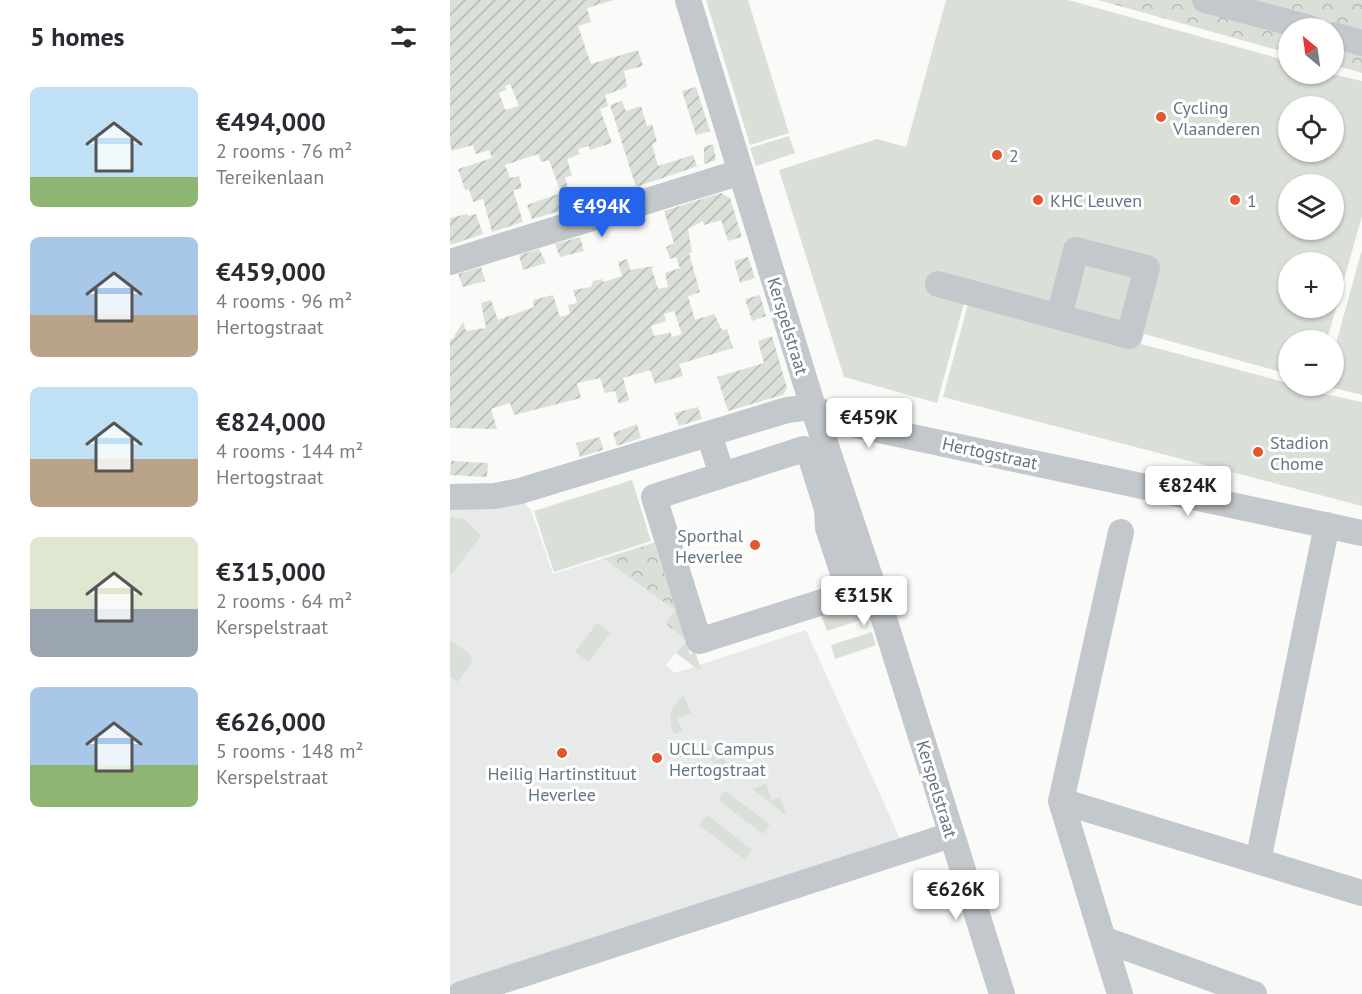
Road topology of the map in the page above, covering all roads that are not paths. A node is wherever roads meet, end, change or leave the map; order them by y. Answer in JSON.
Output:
{"nodes":[{"id":1,"x":688,"y":0,"type":"edge"},
{"id":2,"x":1205,"y":0,"type":"edge"},
{"id":3,"x":1278,"y":19,"type":"edge"},
{"id":4,"x":1344,"y":38,"type":"edge"},
{"id":5,"x":1362,"y":43,"type":"edge"},
{"id":6,"x":741,"y":172,"type":"junction"},
{"id":7,"x":450,"y":262,"type":"edge"},
{"id":8,"x":938,"y":284,"type":"dead end"},
{"id":9,"x":1059,"y":316,"type":"dead end"},
{"id":10,"x":813,"y":407,"type":"junction"},
{"id":11,"x":709,"y":434,"type":"junction"},
{"id":12,"x":722,"y":475,"type":"junction"},
{"id":13,"x":450,"y":496,"type":"edge"},
{"id":14,"x":1327,"y":525,"type":"junction"},
{"id":15,"x":1121,"y":532,"type":"dead end"},
{"id":16,"x":1362,"y":533,"type":"edge"},
{"id":17,"x":851,"y":558,"type":"junction"},
{"id":18,"x":861,"y":590,"type":"junction"},
{"id":19,"x":1061,"y":801,"type":"junction"},
{"id":20,"x":951,"y":835,"type":"junction"},
{"id":21,"x":1258,"y":861,"type":"junction"},
{"id":22,"x":1362,"y":893,"type":"edge"},
{"id":23,"x":1103,"y":939,"type":"junction"},
{"id":24,"x":461,"y":994,"type":"edge"},
{"id":25,"x":1002,"y":994,"type":"edge"},
{"id":26,"x":1120,"y":994,"type":"edge"},
{"id":27,"x":1254,"y":994,"type":"edge"}],
"edges":[{"from":1,"to":6,"type":"street","name":"Kerspelstraat"},
{"from":2,"to":3,"type":"street"},
{"from":4,"to":5,"type":"street"},
{"from":6,"to":7,"type":"street"},
{"from":6,"to":10,"type":"street","name":"Kerspelstraat"},
{"from":8,"to":9,"type":"street"},
{"from":10,"to":11,"type":"street"},
{"from":10,"to":14,"type":"street","name":"Hertogstraat"},
{"from":10,"to":17,"type":"street","name":"Kerspelstraat"},
{"from":11,"to":12,"type":"street"},
{"from":11,"to":13,"type":"street"},
{"from":12,"to":17,"type":"street"},
{"from":12,"to":18,"type":"street"},
{"from":14,"to":16,"type":"street","name":"Hertogstraat"},
{"from":14,"to":21,"type":"street"},
{"from":15,"to":19,"type":"street"},
{"from":17,"to":18,"type":"street","name":"Kerspelstraat"},
{"from":18,"to":20,"type":"street","name":"Kerspelstraat"},
{"from":19,"to":21,"type":"street"},
{"from":19,"to":23,"type":"street"},
{"from":20,"to":24,"type":"street"},
{"from":20,"to":25,"type":"street","name":"Kerspelstraat"},
{"from":21,"to":22,"type":"street"},
{"from":23,"to":26,"type":"street"},
{"from":23,"to":27,"type":"street"}]}
